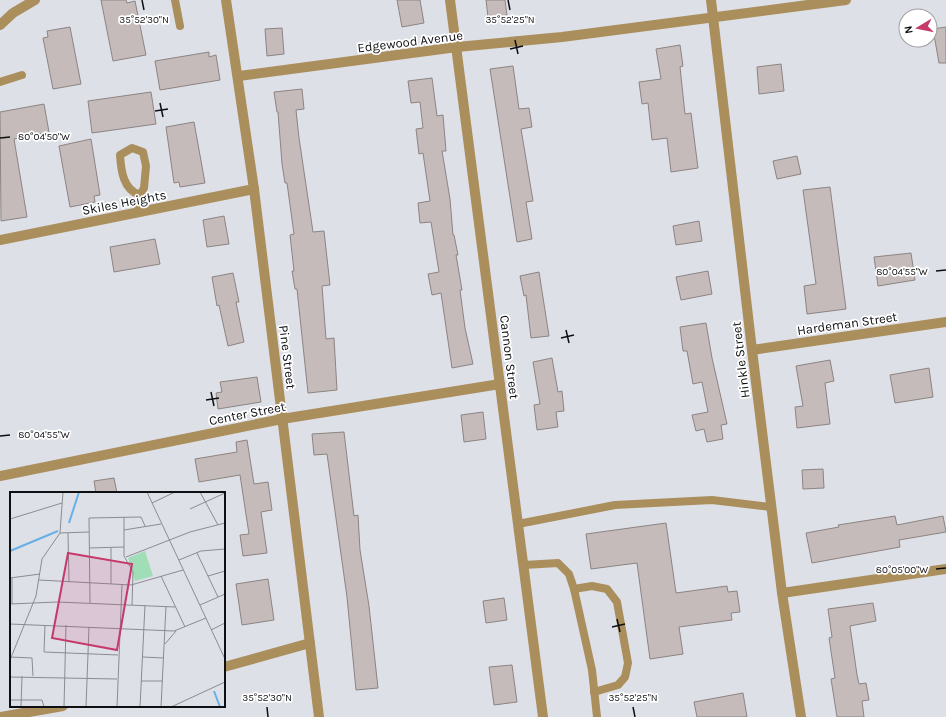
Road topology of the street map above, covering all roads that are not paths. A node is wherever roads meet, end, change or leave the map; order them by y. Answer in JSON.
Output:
{"nodes":[{"id":1,"x":35,"y":0,"type":"edge"},
{"id":2,"x":175,"y":0,"type":"edge"},
{"id":3,"x":226,"y":0,"type":"edge"},
{"id":4,"x":450,"y":0,"type":"edge"},
{"id":5,"x":711,"y":0,"type":"edge"},
{"id":6,"x":846,"y":0,"type":"edge"},
{"id":7,"x":815,"y":2,"type":"edge"},
{"id":8,"x":714,"y":18,"type":"junction"},
{"id":9,"x":0,"y":25,"type":"edge"},
{"id":10,"x":180,"y":26,"type":"dead end"},
{"id":11,"x":457,"y":47,"type":"junction"},
{"id":12,"x":22,"y":75,"type":"dead end"},
{"id":13,"x":239,"y":76,"type":"junction"},
{"id":14,"x":0,"y":82,"type":"edge"},
{"id":15,"x":254,"y":189,"type":"junction"},
{"id":16,"x":140,"y":196,"type":"junction"},
{"id":17,"x":138,"y":212,"type":"junction"},
{"id":18,"x":0,"y":240,"type":"edge"},
{"id":19,"x":946,"y":322,"type":"edge"},
{"id":20,"x":752,"y":350,"type":"junction"},
{"id":21,"x":500,"y":384,"type":"junction"},
{"id":22,"x":282,"y":419,"type":"junction"},
{"id":23,"x":0,"y":476,"type":"edge"},
{"id":24,"x":771,"y":507,"type":"junction"},
{"id":25,"x":518,"y":524,"type":"junction"},
{"id":26,"x":524,"y":565,"type":"junction"},
{"id":27,"x":946,"y":569,"type":"edge"},
{"id":28,"x":574,"y":589,"type":"junction"},
{"id":29,"x":782,"y":593,"type":"junction"},
{"id":30,"x":310,"y":643,"type":"junction"},
{"id":31,"x":225,"y":667,"type":"edge"},
{"id":32,"x":594,"y":692,"type":"junction"},
{"id":33,"x":56,"y":707,"type":"edge"},
{"id":34,"x":1,"y":717,"type":"edge"},
{"id":35,"x":319,"y":717,"type":"edge"},
{"id":36,"x":543,"y":717,"type":"edge"},
{"id":37,"x":597,"y":717,"type":"edge"},
{"id":38,"x":801,"y":717,"type":"edge"}],
"edges":[{"from":1,"to":9,"type":"street"},
{"from":2,"to":10,"type":"lane"},
{"from":3,"to":13,"type":"street","name":"Pine Street"},
{"from":4,"to":11,"type":"street","name":"Cannon Street"},
{"from":5,"to":8,"type":"street","name":"Hinkle Street"},
{"from":6,"to":7,"type":"street","name":"Edgewood Avenue"},
{"from":7,"to":8,"type":"street","name":"Edgewood Avenue"},
{"from":8,"to":11,"type":"street","name":"Edgewood Avenue"},
{"from":8,"to":20,"type":"street","name":"Hinkle Street"},
{"from":11,"to":13,"type":"street","name":"Edgewood Avenue"},
{"from":11,"to":21,"type":"street","name":"Cannon Street"},
{"from":12,"to":14,"type":"lane"},
{"from":13,"to":15,"type":"street","name":"Pine Street"},
{"from":15,"to":17,"type":"street","name":"Skiles Heights"},
{"from":15,"to":22,"type":"street","name":"Pine Street"},
{"from":16,"to":16,"type":"lane"},
{"from":16,"to":17,"type":"lane"},
{"from":17,"to":18,"type":"street","name":"Skiles Heights"},
{"from":19,"to":20,"type":"street","name":"Hardeman Street"},
{"from":20,"to":24,"type":"street","name":"Hinkle Street"},
{"from":21,"to":22,"type":"street","name":"Center Street"},
{"from":21,"to":25,"type":"street","name":"Cannon Street"},
{"from":22,"to":23,"type":"street","name":"Center Street"},
{"from":22,"to":30,"type":"street","name":"Pine Street"},
{"from":24,"to":25,"type":"lane"},
{"from":24,"to":29,"type":"street","name":"Hinkle Street"},
{"from":25,"to":26,"type":"street","name":"Cannon Street"},
{"from":26,"to":28,"type":"lane"},
{"from":26,"to":36,"type":"street","name":"Cannon Street"},
{"from":27,"to":29,"type":"street"},
{"from":28,"to":32,"type":"lane"},
{"from":28,"to":32,"type":"lane"},
{"from":29,"to":38,"type":"street","name":"Hinkle Street"},
{"from":30,"to":31,"type":"street"},
{"from":30,"to":35,"type":"street","name":"Pine Street"},
{"from":32,"to":37,"type":"lane"},
{"from":33,"to":34,"type":"street"}]}
